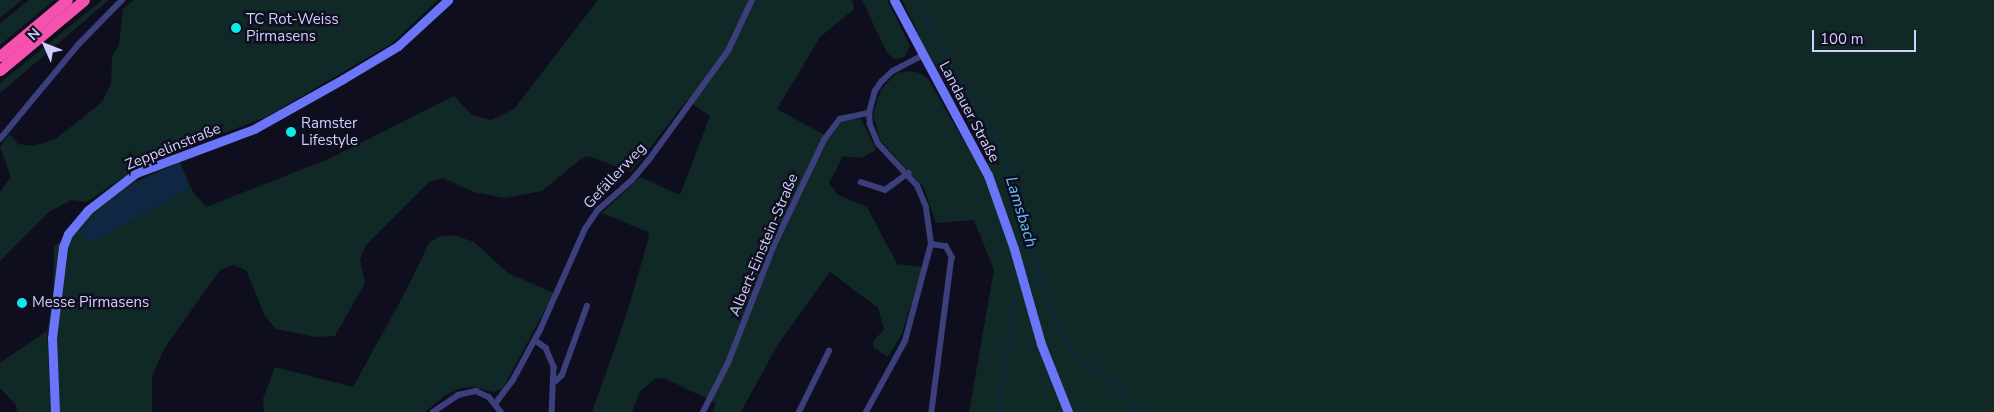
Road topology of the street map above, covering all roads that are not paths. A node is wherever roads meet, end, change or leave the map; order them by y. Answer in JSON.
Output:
{"nodes":[{"id":1,"x":67,"y":0,"type":"edge"},
{"id":2,"x":84,"y":0,"type":"edge"},
{"id":3,"x":122,"y":0,"type":"edge"},
{"id":4,"x":448,"y":0,"type":"edge"},
{"id":5,"x":752,"y":0,"type":"edge"},
{"id":6,"x":894,"y":0,"type":"edge"},
{"id":7,"x":923,"y":55,"type":"junction"},
{"id":8,"x":0,"y":56,"type":"edge"},
{"id":9,"x":0,"y":70,"type":"edge"},
{"id":10,"x":869,"y":113,"type":"junction"},
{"id":11,"x":0,"y":140,"type":"edge"},
{"id":12,"x":908,"y":173,"type":"junction"},
{"id":13,"x":861,"y":182,"type":"dead end"},
{"id":14,"x":931,"y":244,"type":"junction"},
{"id":15,"x":587,"y":306,"type":"dead end"},
{"id":16,"x":535,"y":340,"type":"junction"},
{"id":17,"x":829,"y":351,"type":"dead end"},
{"id":18,"x":556,"y":381,"type":"junction"},
{"id":19,"x":495,"y":404,"type":"junction"},
{"id":20,"x":55,"y":412,"type":"edge"},
{"id":21,"x":433,"y":412,"type":"edge"},
{"id":22,"x":501,"y":412,"type":"edge"},
{"id":23,"x":552,"y":412,"type":"edge"},
{"id":24,"x":703,"y":412,"type":"edge"},
{"id":25,"x":799,"y":412,"type":"edge"},
{"id":26,"x":866,"y":412,"type":"edge"},
{"id":27,"x":932,"y":412,"type":"edge"},
{"id":28,"x":1068,"y":412,"type":"edge"}],
"edges":[{"from":1,"to":8,"type":"highway"},
{"from":2,"to":9,"type":"highway"},
{"from":3,"to":11,"type":"street"},
{"from":4,"to":20,"type":"street","name":"Zeppelinstraße"},
{"from":5,"to":16,"type":"street","name":"Gefällerweg"},
{"from":6,"to":7,"type":"street","name":"Landauer Straße"},
{"from":7,"to":10,"type":"street"},
{"from":7,"to":28,"type":"street","name":"Landauer Straße"},
{"from":10,"to":12,"type":"street"},
{"from":10,"to":24,"type":"street","name":"Albert-Einstein-Straße"},
{"from":12,"to":13,"type":"street"},
{"from":12,"to":14,"type":"street"},
{"from":14,"to":26,"type":"street"},
{"from":14,"to":27,"type":"street"},
{"from":15,"to":18,"type":"street"},
{"from":16,"to":18,"type":"street"},
{"from":16,"to":19,"type":"street","name":"Gefällerweg"},
{"from":17,"to":25,"type":"street"},
{"from":18,"to":23,"type":"street"},
{"from":19,"to":21,"type":"street"},
{"from":19,"to":22,"type":"street"}]}
